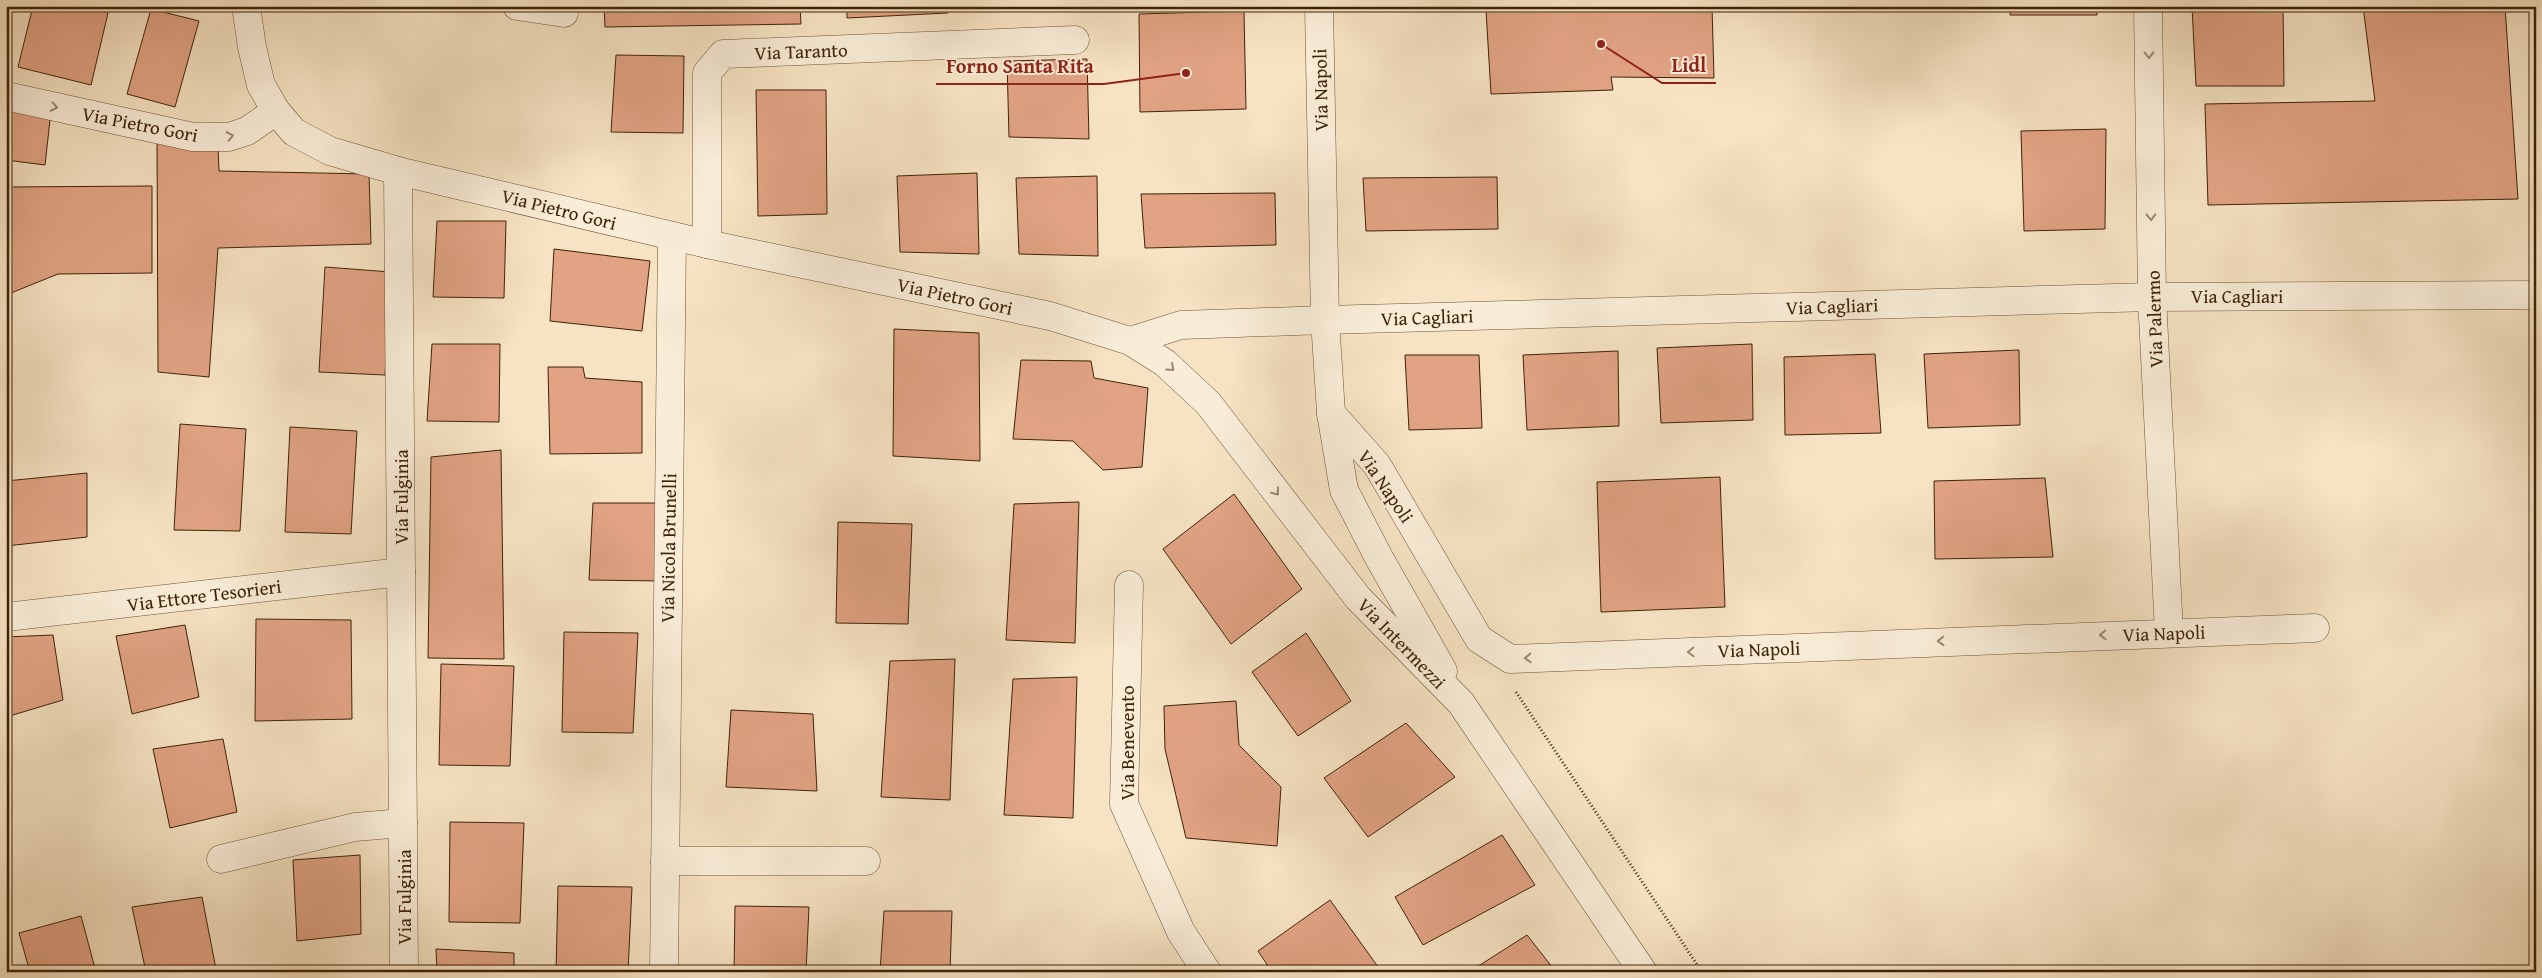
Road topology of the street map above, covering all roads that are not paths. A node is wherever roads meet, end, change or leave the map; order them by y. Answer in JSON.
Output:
{"nodes":[{"id":1,"x":246,"y":6,"type":"edge"},
{"id":2,"x":517,"y":6,"type":"edge"},
{"id":3,"x":564,"y":6,"type":"edge"},
{"id":4,"x":1319,"y":6,"type":"edge"},
{"id":5,"x":2148,"y":6,"type":"edge"},
{"id":6,"x":1075,"y":40,"type":"dead end"},
{"id":7,"x":6,"y":96,"type":"edge"},
{"id":8,"x":276,"y":111,"type":"junction"},
{"id":9,"x":398,"y":171,"type":"junction"},
{"id":10,"x":672,"y":236,"type":"junction"},
{"id":11,"x":707,"y":244,"type":"junction"},
{"id":12,"x":2536,"y":294,"type":"edge"},
{"id":13,"x":2152,"y":297,"type":"junction"},
{"id":14,"x":1325,"y":320,"type":"junction"},
{"id":15,"x":1130,"y":341,"type":"junction"},
{"id":16,"x":1331,"y":414,"type":"junction"},
{"id":17,"x":401,"y":572,"type":"junction"},
{"id":18,"x":1129,"y":585,"type":"dead end"},
{"id":19,"x":6,"y":618,"type":"edge"},
{"id":20,"x":2315,"y":628,"type":"dead end"},
{"id":21,"x":2169,"y":632,"type":"junction"},
{"id":22,"x":1461,"y":703,"type":"junction"},
{"id":23,"x":403,"y":823,"type":"junction"},
{"id":24,"x":221,"y":859,"type":"dead end"},
{"id":25,"x":665,"y":861,"type":"junction"},
{"id":26,"x":866,"y":861,"type":"dead end"},
{"id":27,"x":404,"y":972,"type":"edge"},
{"id":28,"x":664,"y":972,"type":"edge"},
{"id":29,"x":1207,"y":972,"type":"edge"},
{"id":30,"x":1643,"y":972,"type":"edge"}],
"edges":[{"from":1,"to":8,"type":"street"},
{"from":2,"to":3,"type":"street"},
{"from":4,"to":14,"type":"street","name":"Via Napoli"},
{"from":5,"to":13,"type":"street","name":"Via Palermo","one_way":true},
{"from":6,"to":11,"type":"street","name":"Via Taranto"},
{"from":7,"to":8,"type":"street","name":"Via Pietro Gori","one_way":true},
{"from":8,"to":9,"type":"street","name":"Via Pietro Gori"},
{"from":9,"to":10,"type":"street","name":"Via Pietro Gori"},
{"from":9,"to":17,"type":"street","name":"Via Fulginia"},
{"from":10,"to":11,"type":"street","name":"Via Pietro Gori"},
{"from":10,"to":25,"type":"street","name":"Via Nicola Brunelli"},
{"from":11,"to":15,"type":"street","name":"Via Pietro Gori"},
{"from":12,"to":13,"type":"street","name":"Via Cagliari"},
{"from":13,"to":14,"type":"street","name":"Via Cagliari"},
{"from":13,"to":21,"type":"street","name":"Via Palermo"},
{"from":14,"to":15,"type":"street","name":"Via Cagliari"},
{"from":14,"to":16,"type":"street","name":"Via Napoli"},
{"from":15,"to":22,"type":"street","name":"Via Intermezzi","one_way":true},
{"from":21,"to":16,"type":"street","name":"Via Napoli","one_way":true},
{"from":16,"to":22,"type":"street","name":"Via Napoli"},
{"from":17,"to":19,"type":"street","name":"Via Ettore Tesorieri"},
{"from":17,"to":23,"type":"street","name":"Via Fulginia"},
{"from":18,"to":29,"type":"street","name":"Via Benevento"},
{"from":20,"to":21,"type":"street","name":"Via Napoli"},
{"from":22,"to":30,"type":"street","name":"Via Intermezzi"},
{"from":23,"to":24,"type":"street","name":"Via Fulginia"},
{"from":23,"to":27,"type":"street","name":"Via Fulginia"},
{"from":25,"to":26,"type":"street"},
{"from":25,"to":28,"type":"street","name":"Via Nicola Brunelli"}]}
